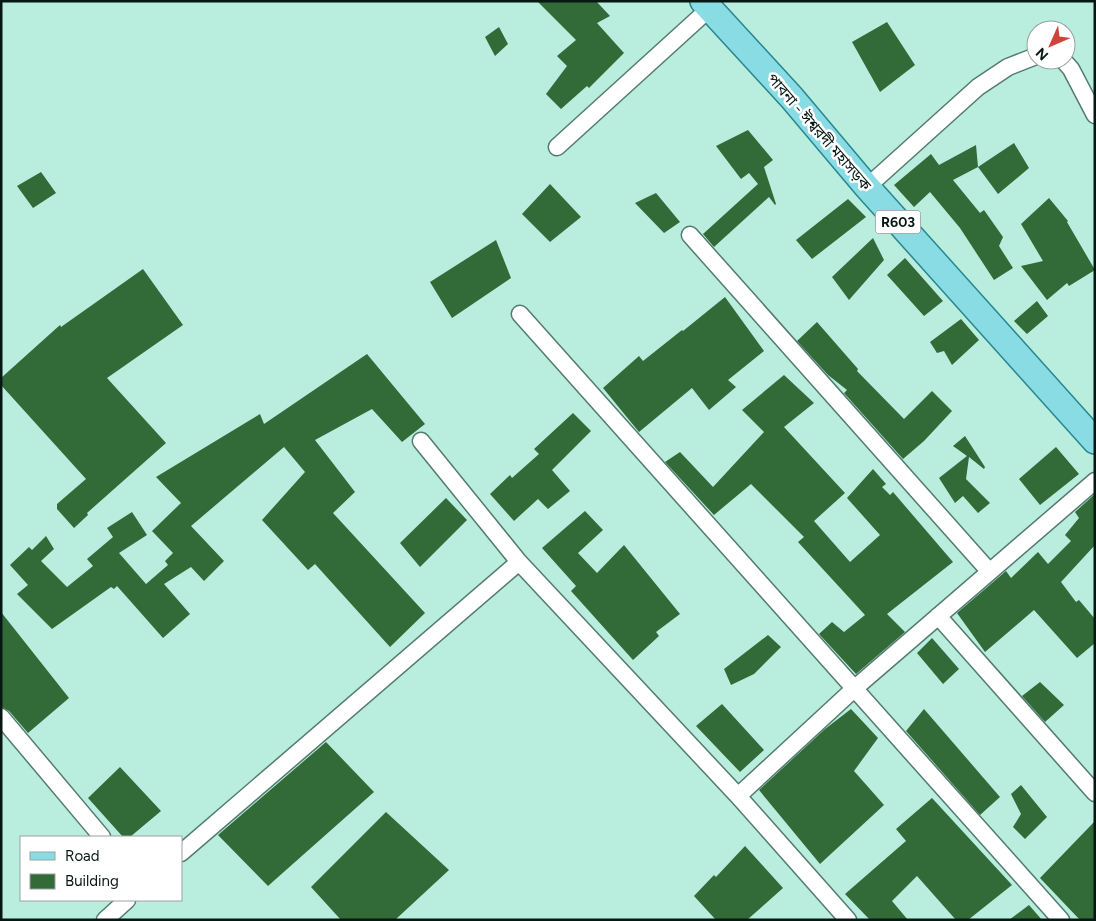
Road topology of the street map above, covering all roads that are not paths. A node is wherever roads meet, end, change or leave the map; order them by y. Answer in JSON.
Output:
{"nodes":[{"id":1,"x":707,"y":5,"type":"edge"},
{"id":2,"x":1026,"y":60,"type":"edge"},
{"id":3,"x":1072,"y":70,"type":"edge"},
{"id":4,"x":1095,"y":115,"type":"edge"},
{"id":5,"x":556,"y":147,"type":"dead end"},
{"id":6,"x":866,"y":188,"type":"junction"},
{"id":7,"x":690,"y":235,"type":"dead end"},
{"id":8,"x":520,"y":314,"type":"dead end"},
{"id":9,"x":421,"y":441,"type":"dead end"},
{"id":10,"x":1095,"y":442,"type":"edge"},
{"id":11,"x":1095,"y":481,"type":"edge"},
{"id":12,"x":519,"y":562,"type":"junction"},
{"id":13,"x":989,"y":571,"type":"junction"},
{"id":14,"x":938,"y":616,"type":"junction"},
{"id":15,"x":855,"y":688,"type":"junction"},
{"id":16,"x":1,"y":717,"type":"edge"},
{"id":17,"x":1095,"y":793,"type":"edge"},
{"id":18,"x":738,"y":796,"type":"junction"},
{"id":19,"x":101,"y":836,"type":"edge"},
{"id":20,"x":182,"y":852,"type":"edge"},
{"id":21,"x":126,"y":901,"type":"edge"},
{"id":22,"x":105,"y":920,"type":"edge"},
{"id":23,"x":848,"y":920,"type":"edge"},
{"id":24,"x":1061,"y":920,"type":"edge"}],
"edges":[{"from":1,"to":5,"type":"street"},
{"from":1,"to":6,"type":"main road","name":"পাবনা - ঈশ্বরদী মহাসড়ক","number":"R603"},
{"from":2,"to":6,"type":"street"},
{"from":3,"to":4,"type":"street"},
{"from":6,"to":10,"type":"main road","name":"পাবনা - ঈশ্বরদী মহাসড়ক","number":"R603"},
{"from":7,"to":13,"type":"street"},
{"from":8,"to":15,"type":"street"},
{"from":9,"to":12,"type":"street"},
{"from":11,"to":13,"type":"street"},
{"from":12,"to":18,"type":"street"},
{"from":12,"to":20,"type":"street"},
{"from":13,"to":14,"type":"street"},
{"from":14,"to":15,"type":"street"},
{"from":14,"to":17,"type":"street"},
{"from":15,"to":18,"type":"street"},
{"from":15,"to":24,"type":"street"},
{"from":16,"to":19,"type":"street"},
{"from":18,"to":23,"type":"street"},
{"from":21,"to":22,"type":"street"}]}
